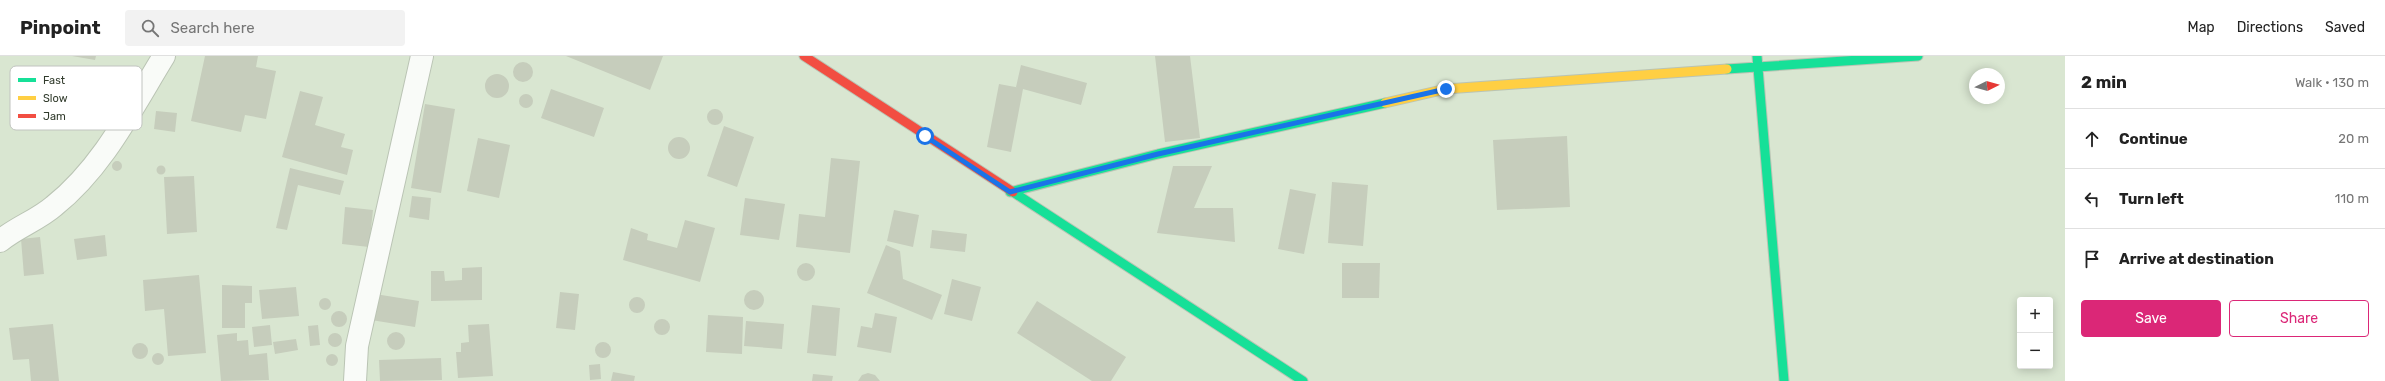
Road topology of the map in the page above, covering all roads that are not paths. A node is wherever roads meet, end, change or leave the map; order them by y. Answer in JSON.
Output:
{"nodes":[{"id":1,"x":164,"y":56,"type":"edge"},
{"id":2,"x":422,"y":56,"type":"edge"},
{"id":3,"x":804,"y":56,"type":"edge"},
{"id":4,"x":1757,"y":56,"type":"edge"},
{"id":5,"x":1918,"y":56,"type":"edge"},
{"id":6,"x":1758,"y":66,"type":"junction"},
{"id":7,"x":142,"y":90,"type":"edge"},
{"id":8,"x":117,"y":130,"type":"edge"},
{"id":9,"x":1010,"y":192,"type":"junction"},
{"id":10,"x":0,"y":241,"type":"edge"},
{"id":11,"x":355,"y":381,"type":"edge"},
{"id":12,"x":1303,"y":381,"type":"edge"},
{"id":13,"x":1784,"y":381,"type":"edge"}],
"edges":[{"from":1,"to":7,"type":"street"},
{"from":2,"to":11,"type":"street"},
{"from":3,"to":9,"type":"street"},
{"from":4,"to":6,"type":"street"},
{"from":5,"to":6,"type":"street"},
{"from":6,"to":9,"type":"street"},
{"from":6,"to":13,"type":"street"},
{"from":8,"to":10,"type":"street"},
{"from":9,"to":12,"type":"street"}]}
